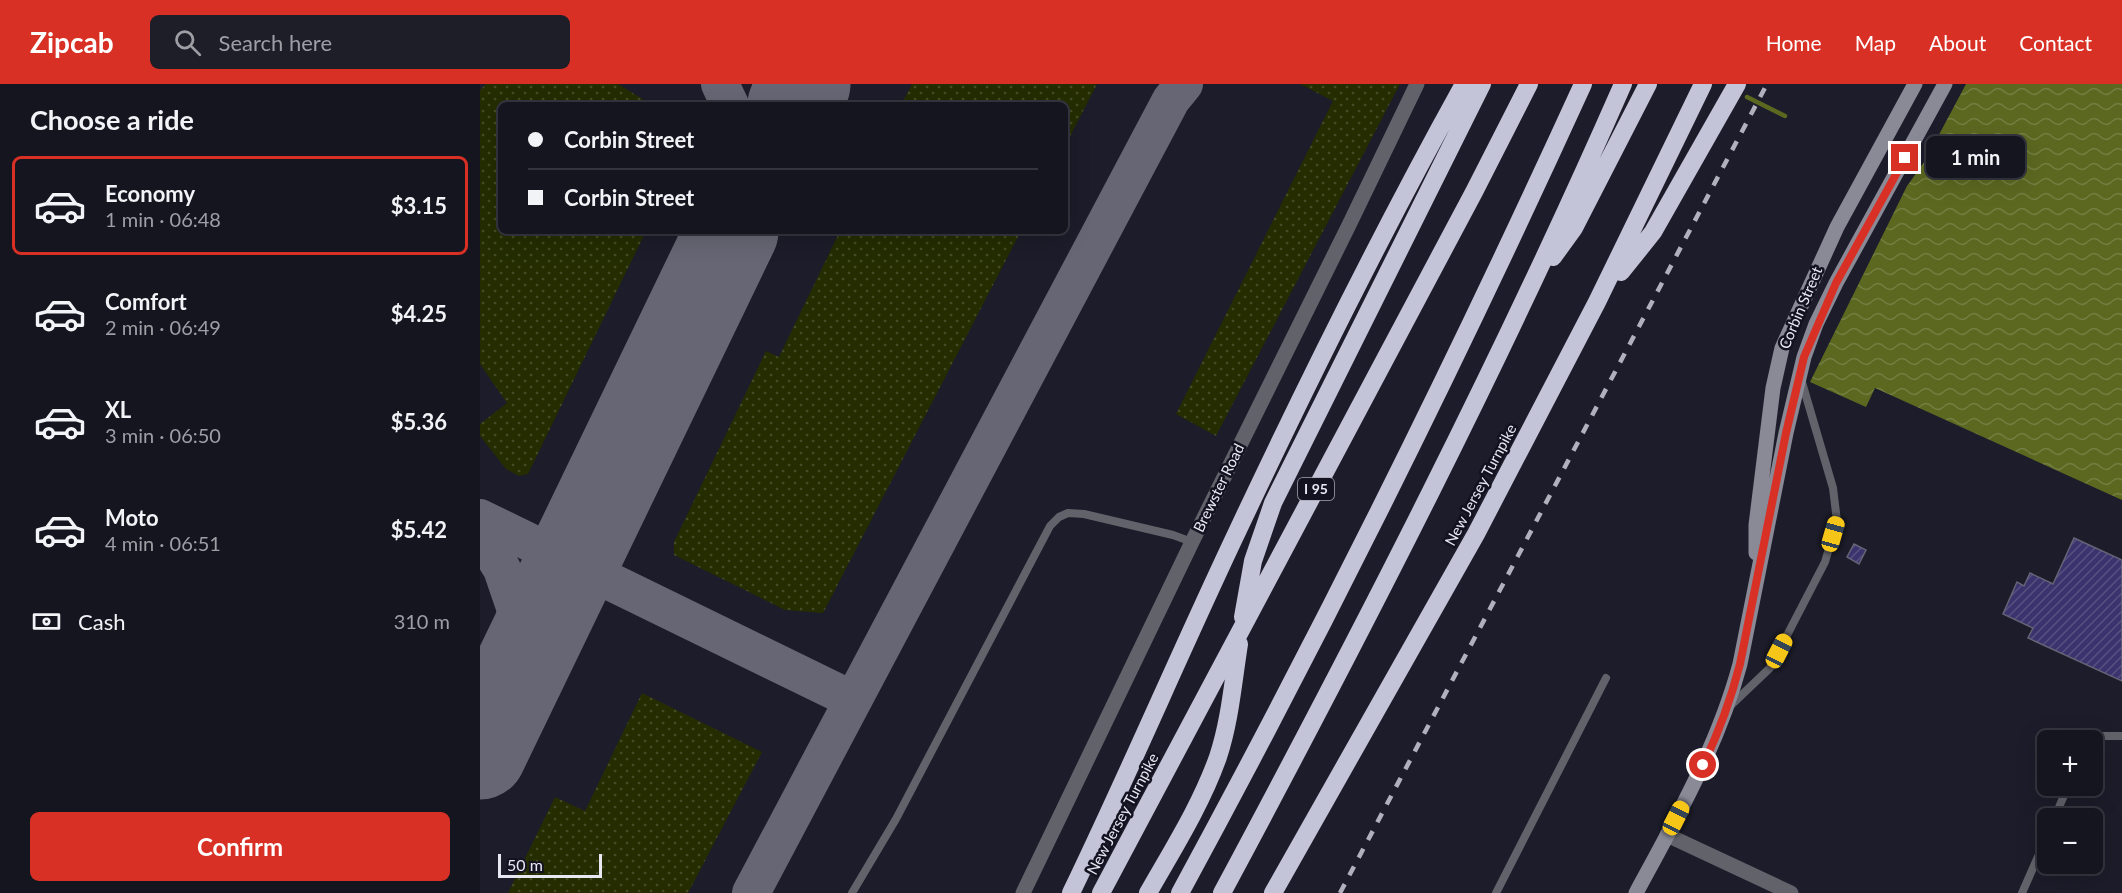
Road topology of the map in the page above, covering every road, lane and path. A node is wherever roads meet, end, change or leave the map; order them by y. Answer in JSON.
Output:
{"nodes":[{"id":1,"x":1417,"y":84,"type":"edge"},
{"id":2,"x":1464,"y":84,"type":"edge"},
{"id":3,"x":1482,"y":84,"type":"edge"},
{"id":4,"x":1529,"y":84,"type":"edge"},
{"id":5,"x":1583,"y":84,"type":"edge"},
{"id":6,"x":1623,"y":84,"type":"edge"},
{"id":7,"x":1648,"y":84,"type":"edge"},
{"id":8,"x":1703,"y":84,"type":"edge"},
{"id":9,"x":1737,"y":84,"type":"edge"},
{"id":10,"x":1915,"y":84,"type":"edge"},
{"id":11,"x":1945,"y":84,"type":"edge"},
{"id":12,"x":1527,"y":293,"type":"junction"},
{"id":13,"x":1597,"y":302,"type":"junction"},
{"id":14,"x":1800,"y":374,"type":"junction"},
{"id":15,"x":1192,"y":542,"type":"junction"},
{"id":16,"x":1755,"y":589,"type":"junction"},
{"id":17,"x":1606,"y":678,"type":"dead end"},
{"id":18,"x":1727,"y":709,"type":"junction"},
{"id":19,"x":2103,"y":736,"type":"edge"},
{"id":20,"x":2122,"y":736,"type":"edge"},
{"id":21,"x":1667,"y":835,"type":"junction"},
{"id":22,"x":2037,"y":859,"type":"edge"},
{"id":23,"x":852,"y":893,"type":"edge"},
{"id":24,"x":1023,"y":893,"type":"edge"},
{"id":25,"x":1071,"y":893,"type":"edge"},
{"id":26,"x":1101,"y":893,"type":"edge"},
{"id":27,"x":1148,"y":893,"type":"edge"},
{"id":28,"x":1180,"y":893,"type":"edge"},
{"id":29,"x":1222,"y":893,"type":"edge"},
{"id":30,"x":1273,"y":893,"type":"edge"},
{"id":31,"x":1496,"y":893,"type":"edge"},
{"id":32,"x":1636,"y":893,"type":"edge"},
{"id":33,"x":1791,"y":893,"type":"edge"},
{"id":34,"x":2022,"y":893,"type":"edge"}],
"edges":[{"from":1,"to":15,"type":"street","name":"Brewster Road"},
{"from":2,"to":25,"type":"highway"},
{"from":3,"to":27,"type":"highway"},
{"from":4,"to":26,"type":"highway","name":"New Jersey Turnpike","number":"I 95"},
{"from":5,"to":28,"type":"highway"},
{"from":6,"to":12,"type":"highway"},
{"from":7,"to":12,"type":"highway"},
{"from":8,"to":13,"type":"highway","name":"New Jersey Turnpike"},
{"from":9,"to":13,"type":"highway"},
{"from":10,"to":16,"type":"main road","name":"Corbin Street"},
{"from":11,"to":14,"type":"main road","name":"Corbin Street"},
{"from":12,"to":29,"type":"highway"},
{"from":13,"to":30,"type":"highway","name":"New Jersey Turnpike"},
{"from":14,"to":16,"type":"main road","name":"Corbin Street"},
{"from":14,"to":18,"type":"lane"},
{"from":15,"to":23,"type":"lane"},
{"from":15,"to":24,"type":"street","name":"Brewster Road"},
{"from":16,"to":18,"type":"main road","name":"Corbin Street"},
{"from":17,"to":31,"type":"lane"},
{"from":18,"to":21,"type":"main road","name":"Corbin Street"},
{"from":19,"to":20,"type":"lane"},
{"from":21,"to":32,"type":"main road","name":"Corbin Street"},
{"from":21,"to":33,"type":"street"},
{"from":22,"to":34,"type":"lane"}]}
